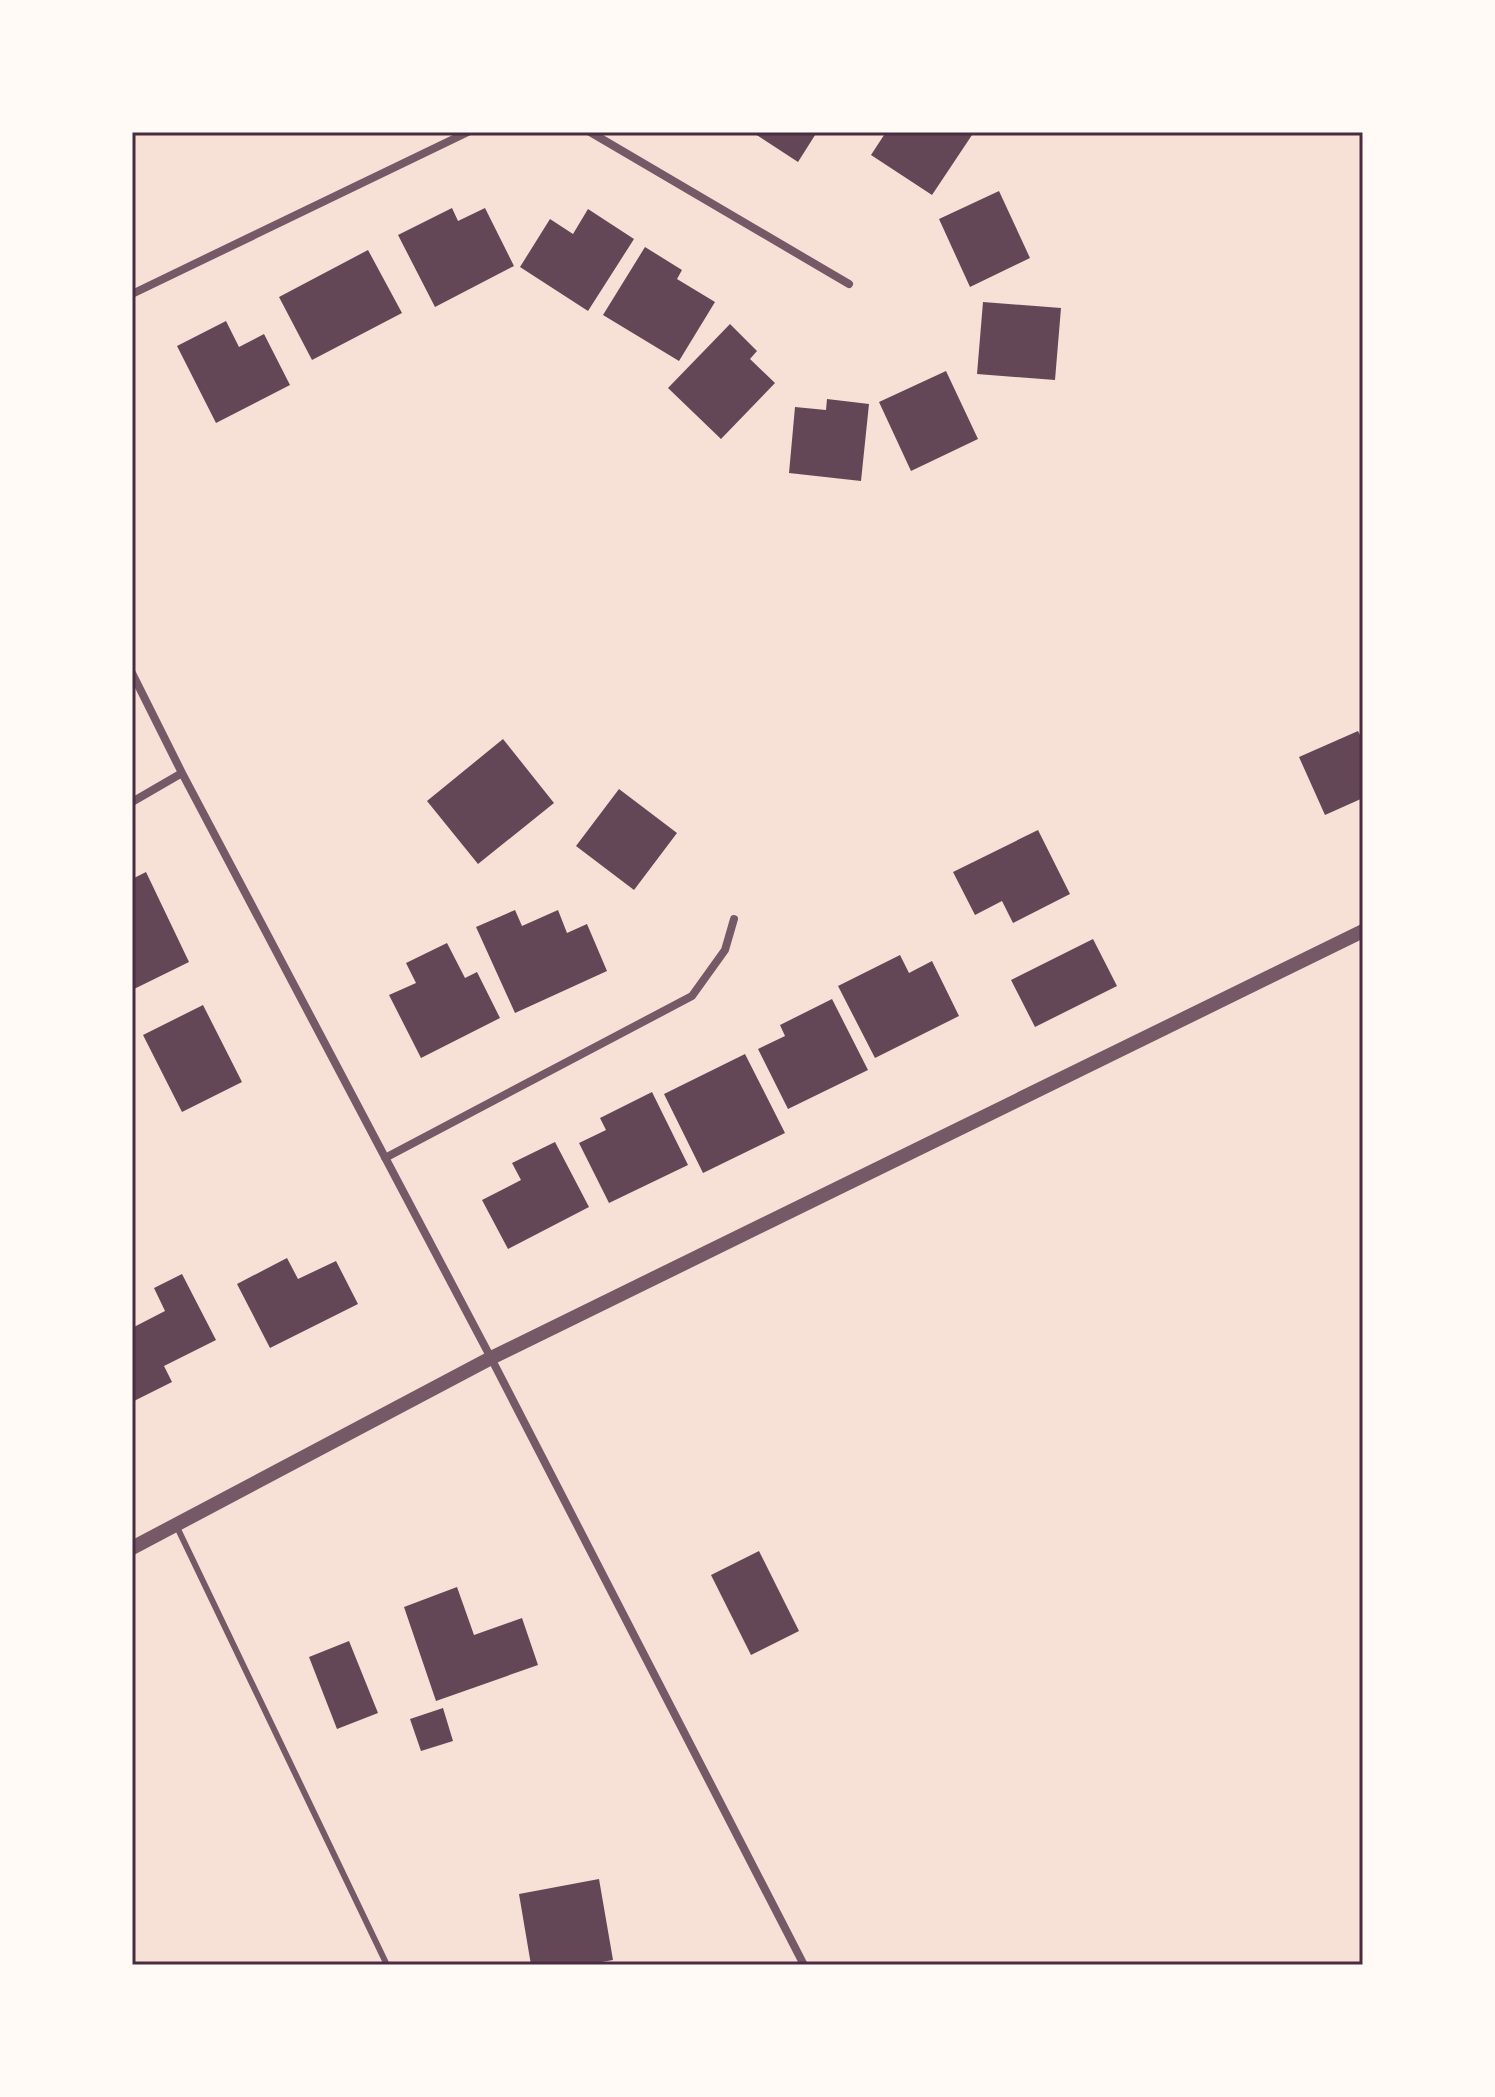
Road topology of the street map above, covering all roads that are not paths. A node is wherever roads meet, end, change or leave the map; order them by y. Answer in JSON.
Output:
{"nodes":[{"id":1,"x":468,"y":132,"type":"edge"},
{"id":2,"x":590,"y":132,"type":"edge"},
{"id":3,"x":849,"y":284,"type":"dead end"},
{"id":4,"x":132,"y":294,"type":"edge"},
{"id":5,"x":132,"y":673,"type":"edge"},
{"id":6,"x":182,"y":773,"type":"junction"},
{"id":7,"x":132,"y":802,"type":"edge"},
{"id":8,"x":734,"y":919,"type":"dead end"},
{"id":9,"x":1363,"y":931,"type":"edge"},
{"id":10,"x":385,"y":1158,"type":"junction"},
{"id":11,"x":491,"y":1358,"type":"junction"},
{"id":12,"x":176,"y":1525,"type":"junction"},
{"id":13,"x":132,"y":1548,"type":"edge"},
{"id":14,"x":387,"y":1965,"type":"edge"},
{"id":15,"x":804,"y":1965,"type":"edge"}],
"edges":[{"from":1,"to":4,"type":"street"},
{"from":2,"to":3,"type":"street"},
{"from":5,"to":6,"type":"street"},
{"from":6,"to":7,"type":"street"},
{"from":6,"to":10,"type":"street"},
{"from":8,"to":10,"type":"street"},
{"from":9,"to":11,"type":"street"},
{"from":10,"to":11,"type":"street"},
{"from":11,"to":12,"type":"street"},
{"from":11,"to":15,"type":"street"},
{"from":12,"to":13,"type":"street"},
{"from":12,"to":14,"type":"lane"}]}
